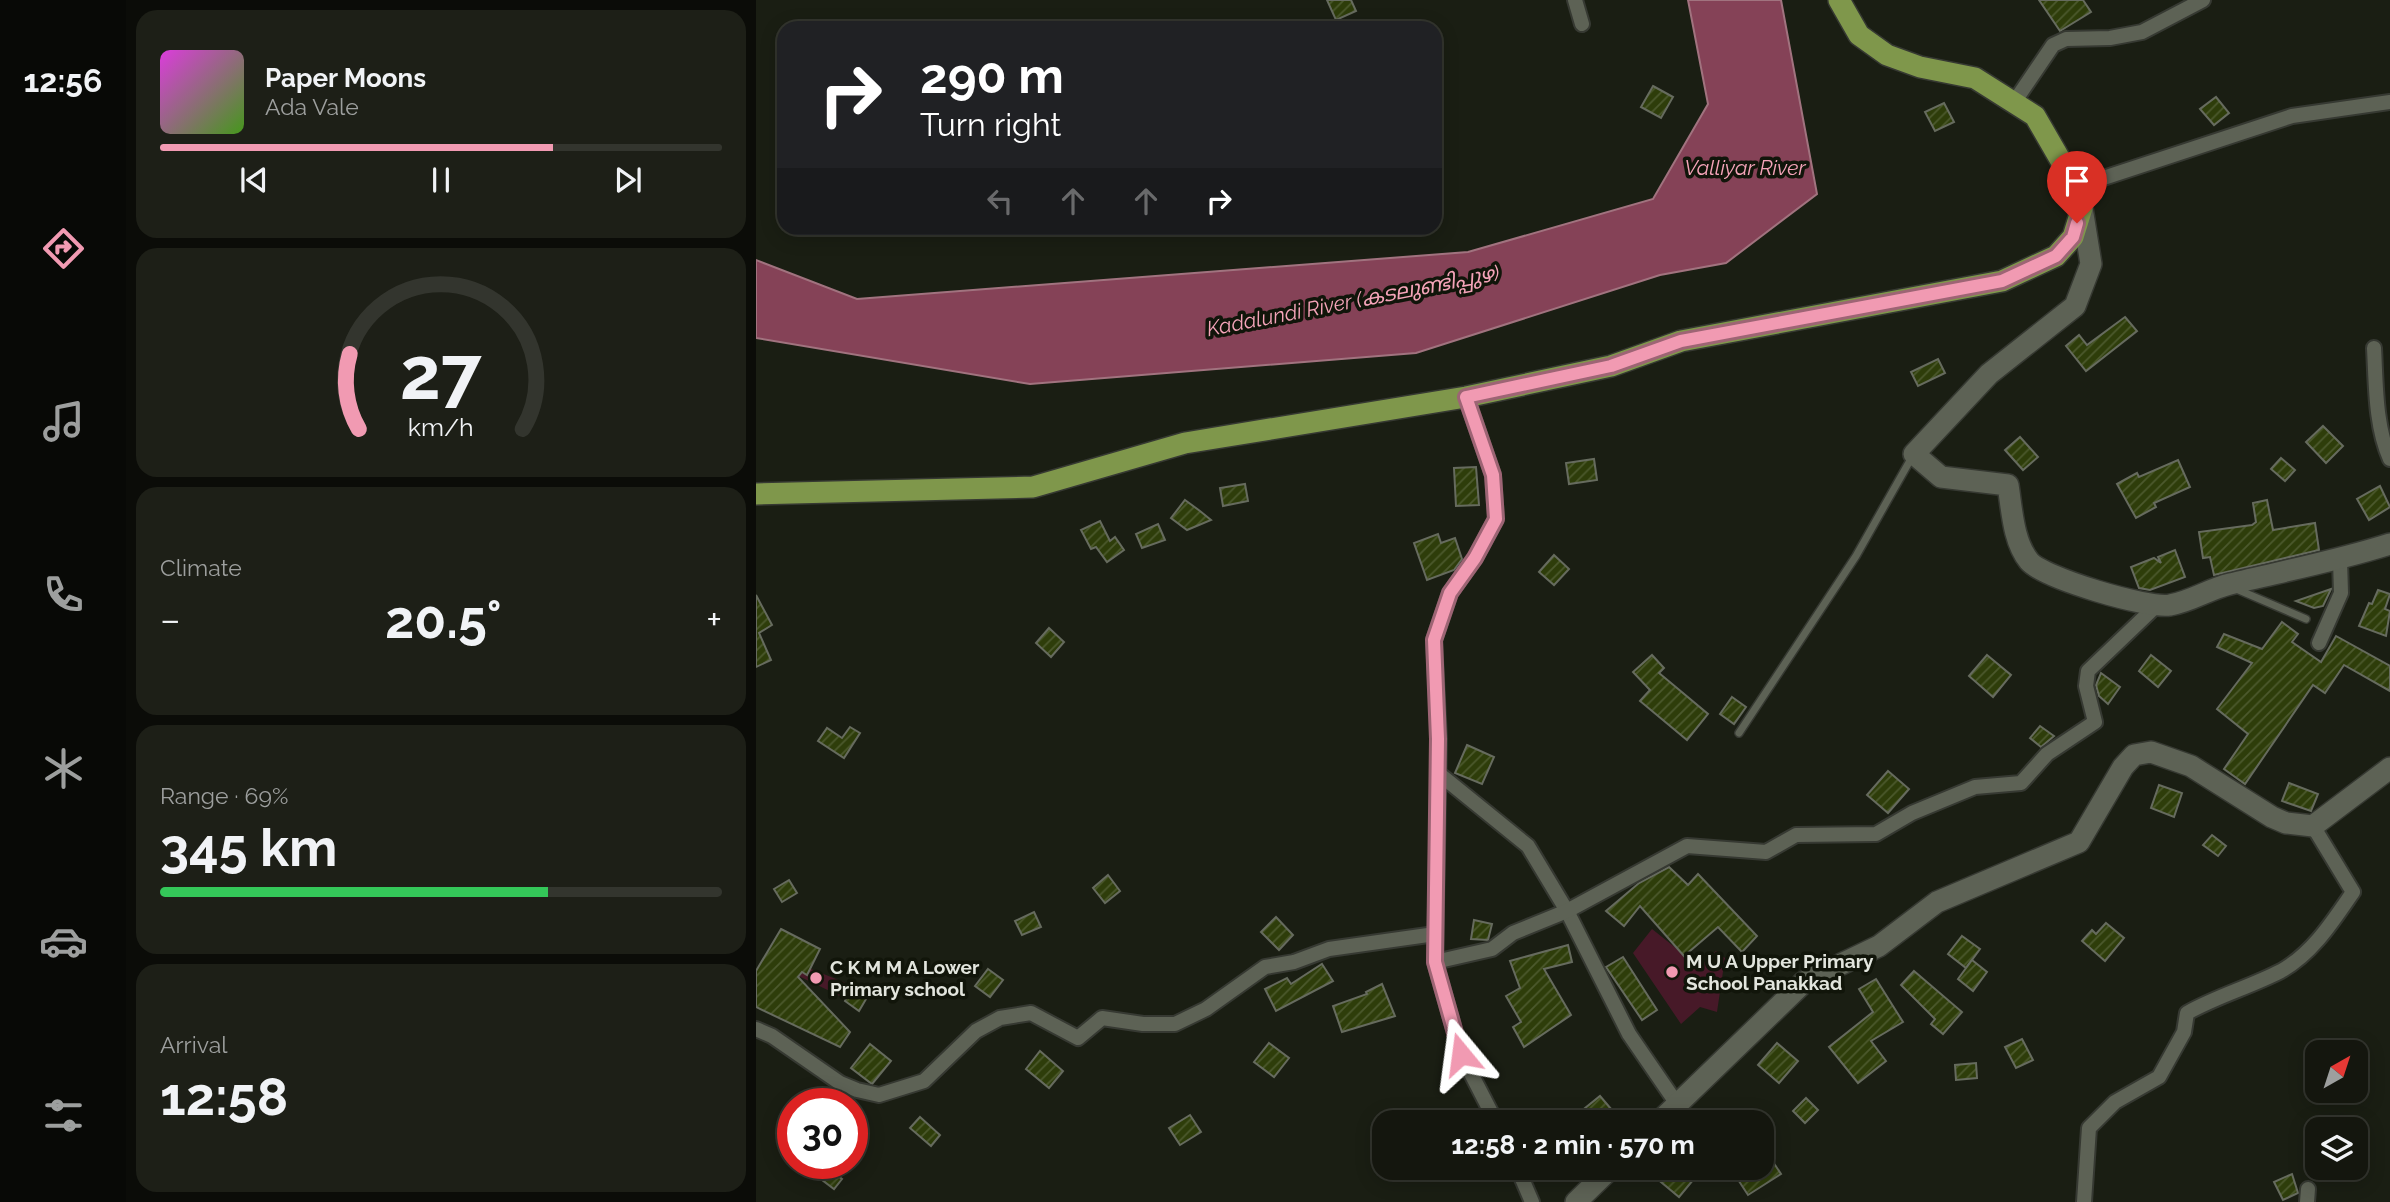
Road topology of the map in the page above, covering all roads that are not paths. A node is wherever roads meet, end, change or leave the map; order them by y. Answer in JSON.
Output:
{"nodes":[{"id":1,"x":1575,"y":0,"type":"edge"},
{"id":2,"x":1839,"y":0,"type":"edge"},
{"id":3,"x":2203,"y":0,"type":"edge"},
{"id":4,"x":1582,"y":23,"type":"dead end"},
{"id":5,"x":2015,"y":102,"type":"junction"},
{"id":6,"x":2390,"y":102,"type":"edge"},
{"id":7,"x":2076,"y":187,"type":"junction"},
{"id":8,"x":2082,"y":208,"type":"junction"},
{"id":9,"x":2374,"y":348,"type":"dead end"},
{"id":10,"x":1466,"y":397,"type":"junction"},
{"id":11,"x":1914,"y":454,"type":"junction"},
{"id":12,"x":2390,"y":459,"type":"edge"},
{"id":13,"x":756,"y":494,"type":"edge"},
{"id":14,"x":2390,"y":544,"type":"edge"},
{"id":15,"x":2340,"y":561,"type":"junction"},
{"id":16,"x":2227,"y":585,"type":"junction"},
{"id":17,"x":2156,"y":606,"type":"junction"},
{"id":18,"x":2306,"y":620,"type":"dead end"},
{"id":19,"x":2319,"y":642,"type":"dead end"},
{"id":20,"x":1739,"y":733,"type":"dead end"},
{"id":21,"x":2390,"y":768,"type":"edge"},
{"id":22,"x":1438,"y":773,"type":"junction"},
{"id":23,"x":2313,"y":826,"type":"junction"},
{"id":24,"x":1567,"y":911,"type":"junction"},
{"id":25,"x":1435,"y":934,"type":"junction"},
{"id":26,"x":1435,"y":962,"type":"junction"},
{"id":27,"x":756,"y":1029,"type":"edge"},
{"id":28,"x":1677,"y":1104,"type":"junction"},
{"id":29,"x":1490,"y":1110,"type":"edge"},
{"id":30,"x":1671,"y":1110,"type":"edge"},
{"id":31,"x":1523,"y":1180,"type":"edge"},
{"id":32,"x":1599,"y":1180,"type":"edge"},
{"id":33,"x":1532,"y":1202,"type":"edge"},
{"id":34,"x":1576,"y":1202,"type":"edge"},
{"id":35,"x":2084,"y":1202,"type":"edge"}],
"edges":[{"from":1,"to":4,"type":"street"},
{"from":2,"to":5,"type":"main road"},
{"from":3,"to":5,"type":"street"},
{"from":5,"to":7,"type":"main road"},
{"from":6,"to":7,"type":"street"},
{"from":7,"to":8,"type":"main road"},
{"from":8,"to":10,"type":"main road"},
{"from":8,"to":11,"type":"street"},
{"from":9,"to":12,"type":"street"},
{"from":10,"to":13,"type":"main road"},
{"from":10,"to":22,"type":"street"},
{"from":11,"to":17,"type":"street"},
{"from":11,"to":20,"type":"lane"},
{"from":14,"to":15,"type":"street"},
{"from":15,"to":16,"type":"street"},
{"from":15,"to":19,"type":"street"},
{"from":16,"to":17,"type":"street"},
{"from":16,"to":18,"type":"lane"},
{"from":17,"to":24,"type":"street"},
{"from":21,"to":23,"type":"street"},
{"from":22,"to":24,"type":"street"},
{"from":22,"to":25,"type":"street"},
{"from":23,"to":28,"type":"street"},
{"from":23,"to":35,"type":"street"},
{"from":24,"to":26,"type":"street"},
{"from":24,"to":28,"type":"street"},
{"from":25,"to":26,"type":"street"},
{"from":25,"to":27,"type":"street"},
{"from":26,"to":29,"type":"street"},
{"from":28,"to":30,"type":"street"},
{"from":31,"to":33,"type":"street"},
{"from":32,"to":34,"type":"street"}]}
